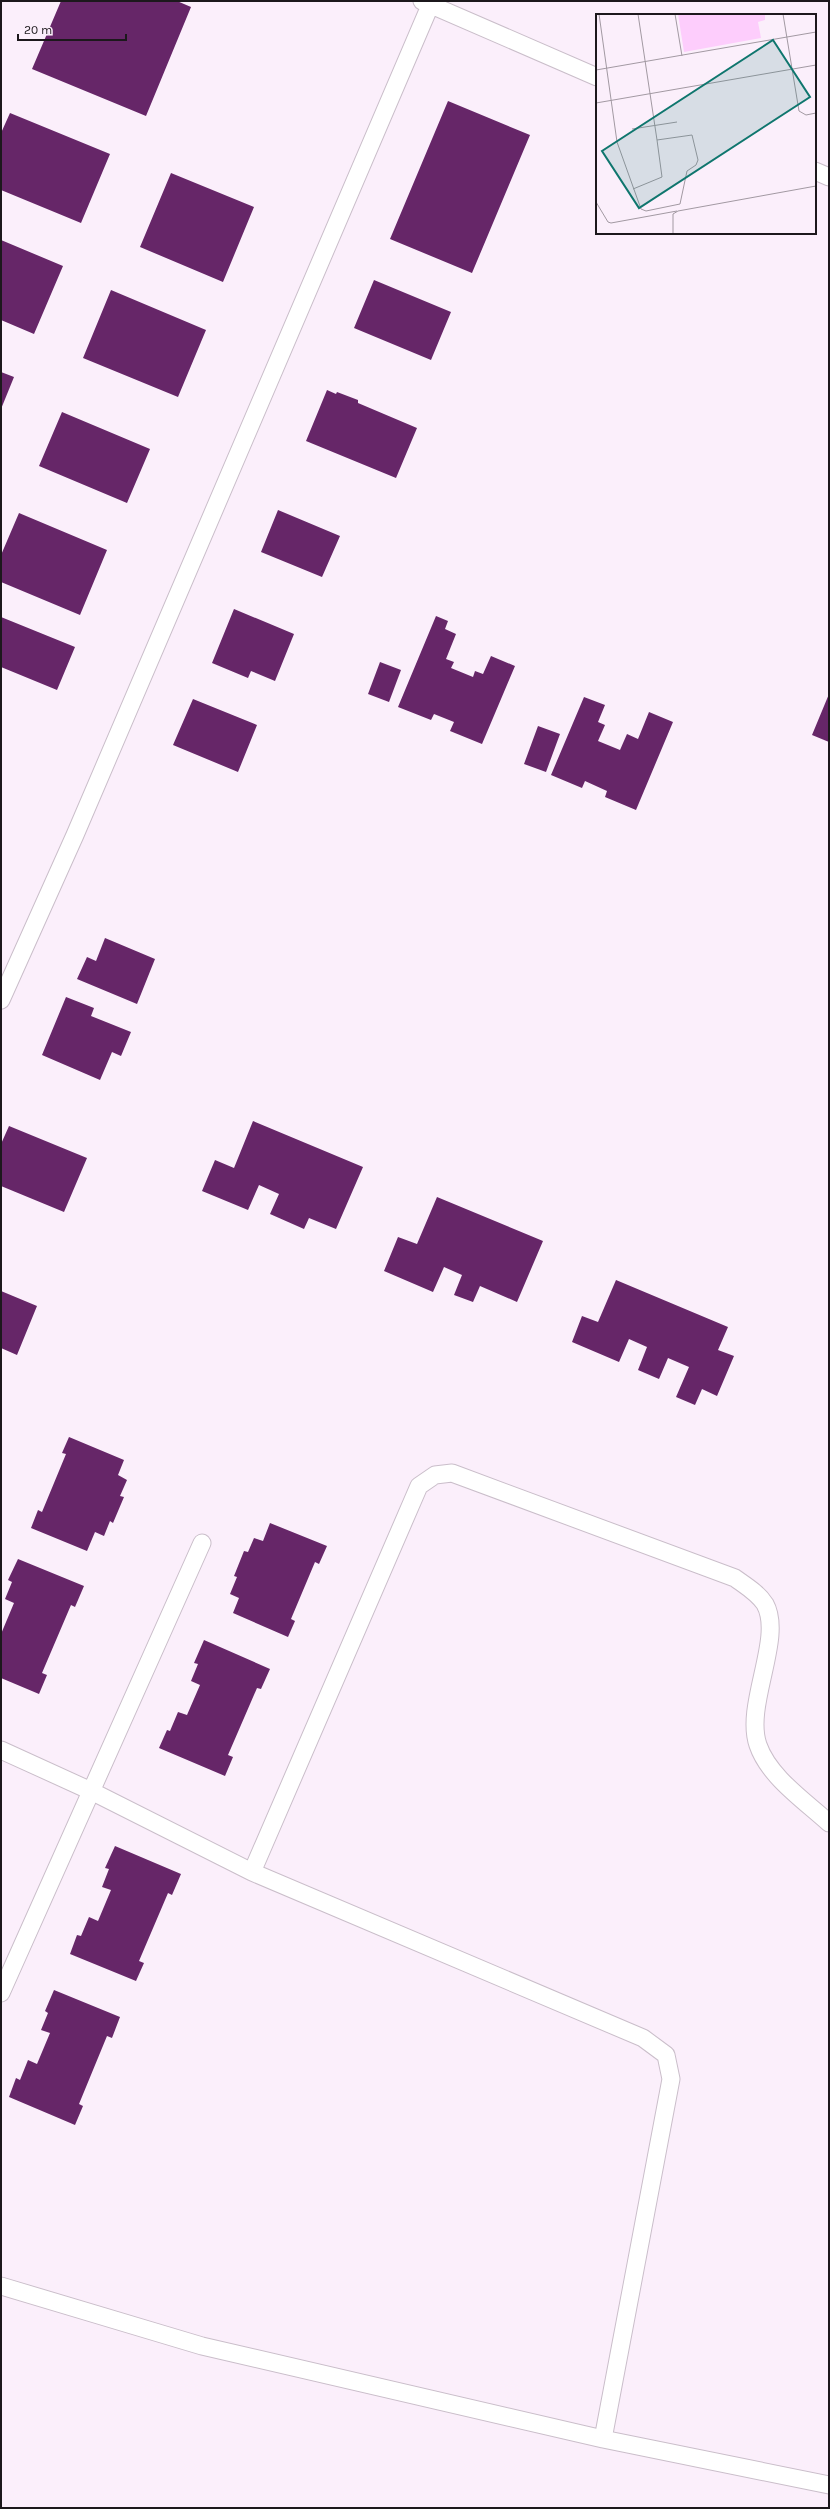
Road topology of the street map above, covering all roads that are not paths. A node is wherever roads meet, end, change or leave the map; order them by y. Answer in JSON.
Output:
{"nodes":[{"id":1,"x":428,"y":2,"type":"edge"},
{"id":2,"x":596,"y":77,"type":"edge"},
{"id":3,"x":816,"y":171,"type":"edge"},
{"id":4,"x":829,"y":177,"type":"edge"},
{"id":5,"x":1,"y":1000,"type":"edge"},
{"id":6,"x":202,"y":1543,"type":"dead end"},
{"id":7,"x":1,"y":1750,"type":"edge"},
{"id":8,"x":91,"y":1791,"type":"junction"},
{"id":9,"x":829,"y":1823,"type":"edge"},
{"id":10,"x":252,"y":1872,"type":"junction"},
{"id":11,"x":1,"y":1993,"type":"edge"},
{"id":12,"x":1,"y":2286,"type":"edge"},
{"id":13,"x":603,"y":2439,"type":"junction"},
{"id":14,"x":829,"y":2485,"type":"edge"}],
"edges":[{"from":1,"to":2,"type":"lane"},
{"from":1,"to":5,"type":"lane"},
{"from":3,"to":4,"type":"lane"},
{"from":6,"to":8,"type":"lane"},
{"from":7,"to":8,"type":"lane"},
{"from":8,"to":10,"type":"lane"},
{"from":8,"to":11,"type":"lane"},
{"from":9,"to":10,"type":"lane"},
{"from":10,"to":13,"type":"lane"},
{"from":12,"to":13,"type":"lane"},
{"from":13,"to":14,"type":"lane"}]}
